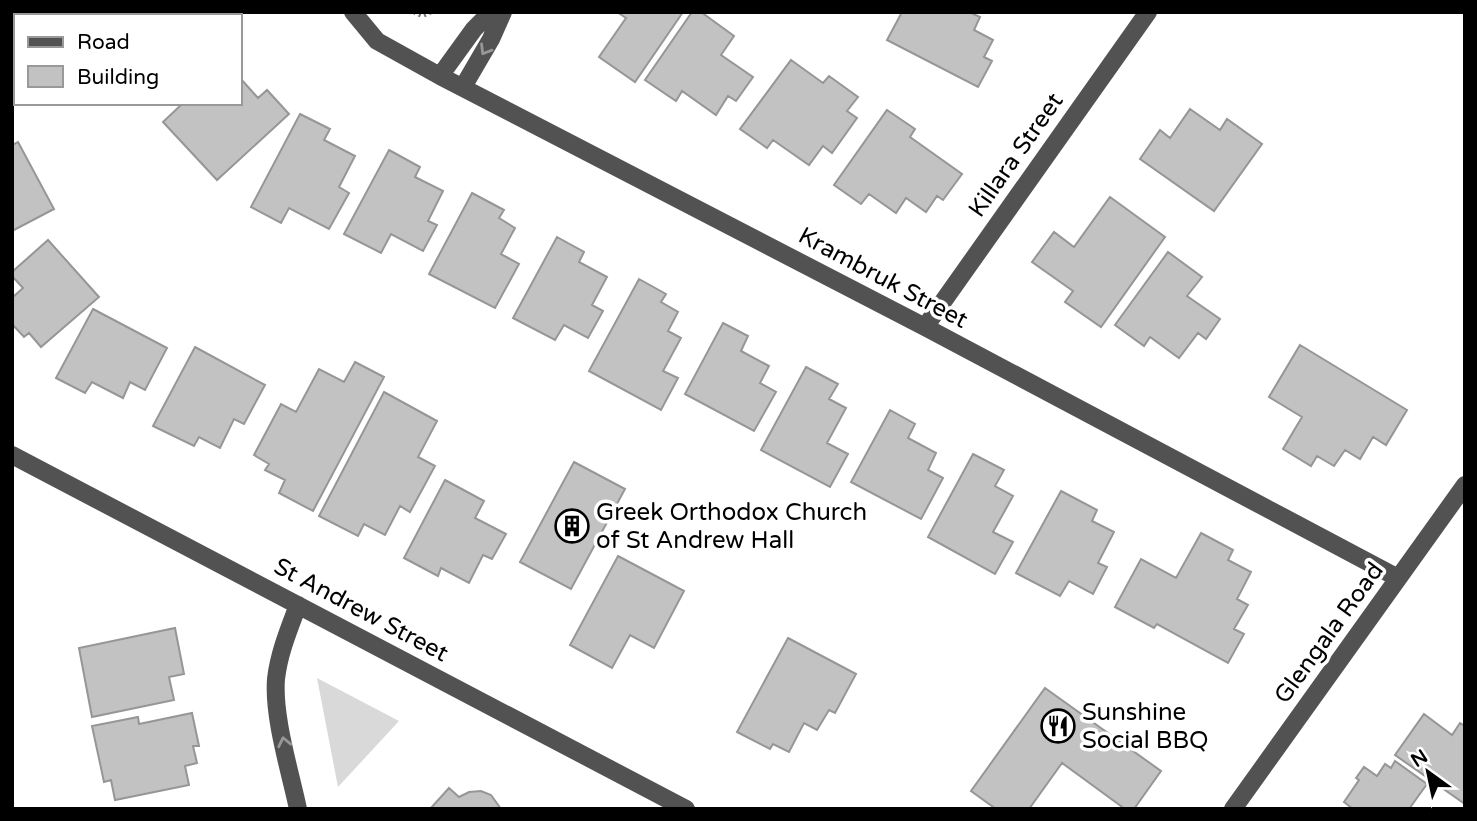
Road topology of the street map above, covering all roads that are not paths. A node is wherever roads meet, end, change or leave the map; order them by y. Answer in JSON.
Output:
{"nodes":[{"id":1,"x":353,"y":12,"type":"edge"},
{"id":2,"x":491,"y":12,"type":"edge"},
{"id":3,"x":503,"y":12,"type":"edge"},
{"id":4,"x":1148,"y":12,"type":"edge"},
{"id":5,"x":440,"y":76,"type":"junction"},
{"id":6,"x":463,"y":87,"type":"junction"},
{"id":7,"x":925,"y":327,"type":"junction"},
{"id":8,"x":12,"y":455,"type":"edge"},
{"id":9,"x":1465,"y":485,"type":"edge"},
{"id":10,"x":1398,"y":578,"type":"junction"},
{"id":11,"x":298,"y":605,"type":"junction"},
{"id":12,"x":298,"y":809,"type":"edge"},
{"id":13,"x":686,"y":809,"type":"edge"},
{"id":14,"x":1233,"y":809,"type":"edge"}],
"edges":[{"from":1,"to":5,"type":"street","name":"Krambruk Street"},
{"from":2,"to":5,"type":"street"},
{"from":3,"to":6,"type":"street","one_way":true},
{"from":4,"to":7,"type":"street","name":"Killara Street"},
{"from":5,"to":6,"type":"street","name":"Krambruk Street"},
{"from":6,"to":7,"type":"street","name":"Krambruk Street"},
{"from":7,"to":10,"type":"street","name":"Krambruk Street"},
{"from":8,"to":11,"type":"street","name":"St Andrew Street"},
{"from":9,"to":10,"type":"street","name":"Glengala Road"},
{"from":10,"to":14,"type":"street","name":"Glengala Road"},
{"from":12,"to":11,"type":"street","one_way":true},
{"from":11,"to":13,"type":"street","name":"St Andrew Street"}]}
